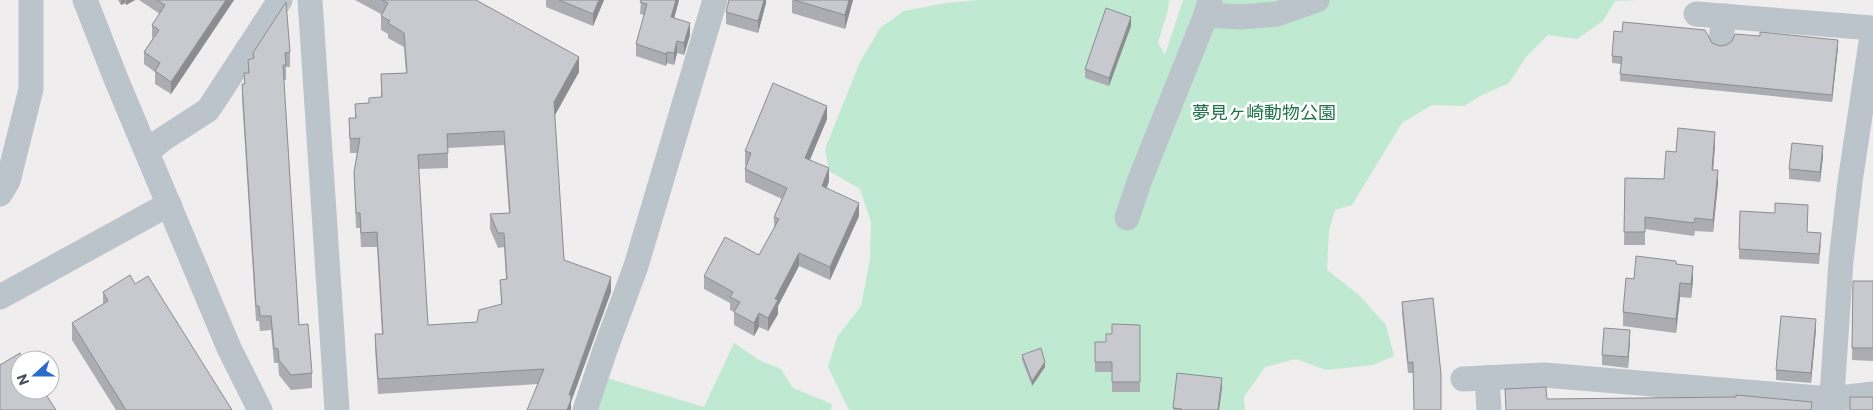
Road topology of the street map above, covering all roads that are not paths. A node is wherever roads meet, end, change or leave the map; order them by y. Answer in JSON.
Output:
{"nodes":[{"id":1,"x":31,"y":0,"type":"edge"},
{"id":2,"x":85,"y":0,"type":"edge"},
{"id":3,"x":280,"y":0,"type":"edge"},
{"id":4,"x":310,"y":0,"type":"edge"},
{"id":5,"x":715,"y":0,"type":"edge"},
{"id":6,"x":1317,"y":0,"type":"edge"},
{"id":7,"x":1208,"y":8,"type":"edge"},
{"id":8,"x":1696,"y":14,"type":"dead end"},
{"id":9,"x":1873,"y":28,"type":"edge"},
{"id":10,"x":147,"y":152,"type":"junction"},
{"id":11,"x":0,"y":194,"type":"edge"},
{"id":12,"x":170,"y":204,"type":"junction"},
{"id":13,"x":1127,"y":218,"type":"dead end"},
{"id":14,"x":0,"y":297,"type":"edge"},
{"id":15,"x":1873,"y":394,"type":"edge"},
{"id":16,"x":1831,"y":405,"type":"edge"},
{"id":17,"x":260,"y":410,"type":"edge"},
{"id":18,"x":338,"y":410,"type":"edge"},
{"id":19,"x":585,"y":410,"type":"edge"},
{"id":20,"x":1489,"y":410,"type":"edge"}],
"edges":[{"from":1,"to":11,"type":"street"},
{"from":2,"to":10,"type":"street"},
{"from":3,"to":10,"type":"street"},
{"from":4,"to":18,"type":"street"},
{"from":5,"to":19,"type":"street"},
{"from":6,"to":7,"type":"street"},
{"from":7,"to":13,"type":"street"},
{"from":8,"to":9,"type":"street"},
{"from":9,"to":16,"type":"street"},
{"from":10,"to":12,"type":"street"},
{"from":12,"to":14,"type":"street"},
{"from":12,"to":17,"type":"street"},
{"from":15,"to":16,"type":"street"},
{"from":16,"to":20,"type":"street"}]}
